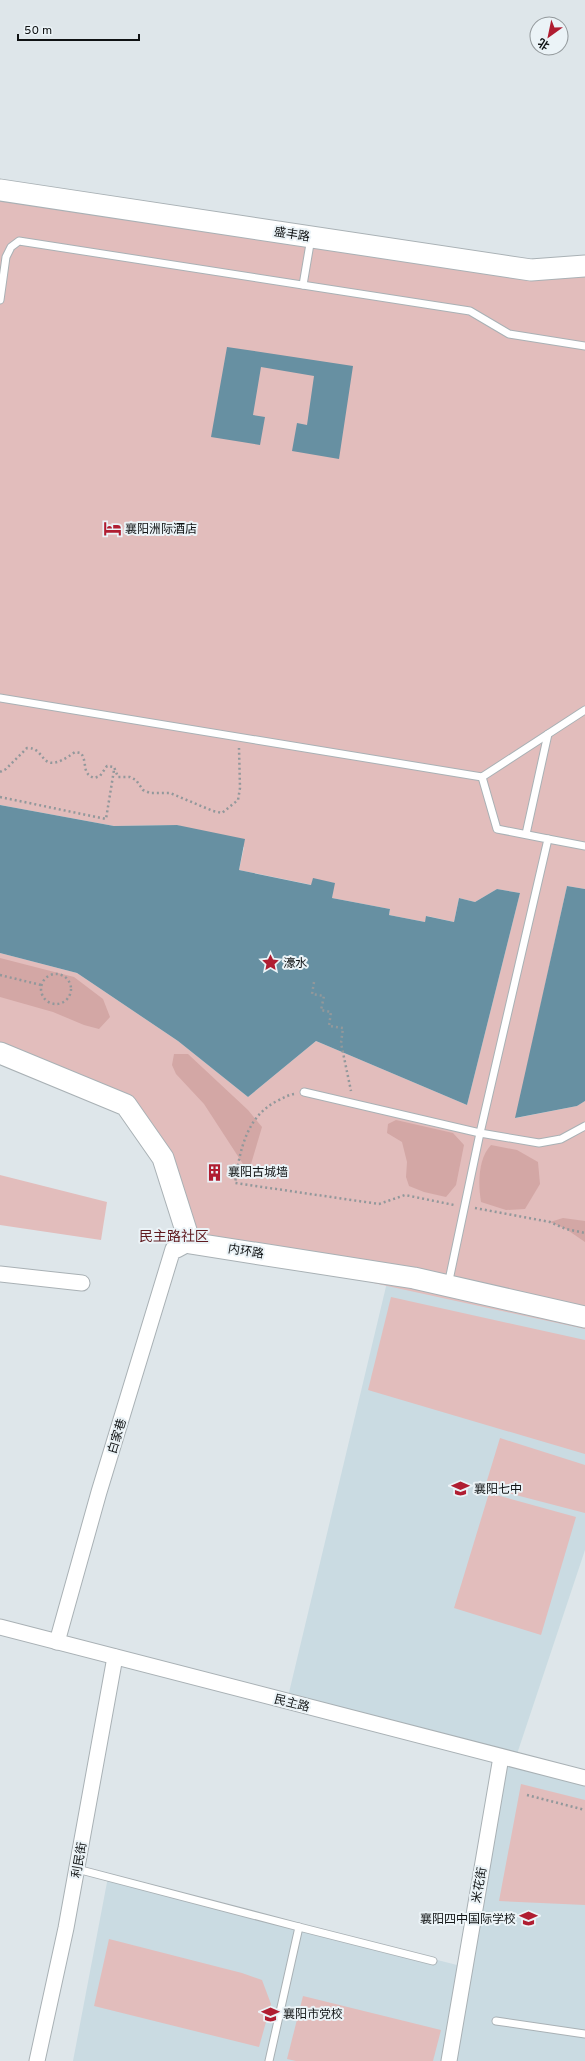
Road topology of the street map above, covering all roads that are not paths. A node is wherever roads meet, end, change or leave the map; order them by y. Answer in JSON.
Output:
{"nodes":[{"id":1,"x":0,"y":190,"type":"edge"},
{"id":2,"x":311,"y":237,"type":"junction"},
{"id":3,"x":585,"y":266,"type":"edge"},
{"id":4,"x":303,"y":285,"type":"junction"},
{"id":5,"x":0,"y":300,"type":"edge"},
{"id":6,"x":585,"y":346,"type":"edge"},
{"id":7,"x":0,"y":698,"type":"edge"},
{"id":8,"x":585,"y":710,"type":"edge"},
{"id":9,"x":548,"y":734,"type":"junction"},
{"id":10,"x":482,"y":777,"type":"junction"},
{"id":11,"x":526,"y":834,"type":"junction"},
{"id":12,"x":548,"y":839,"type":"junction"},
{"id":13,"x":585,"y":846,"type":"edge"},
{"id":14,"x":0,"y":1052,"type":"edge"},
{"id":15,"x":304,"y":1092,"type":"road end"},
{"id":16,"x":585,"y":1126,"type":"edge"},
{"id":17,"x":480,"y":1133,"type":"junction"},
{"id":18,"x":190,"y":1243,"type":"junction"},
{"id":19,"x":0,"y":1274,"type":"edge"},
{"id":20,"x":82,"y":1283,"type":"dead end"},
{"id":21,"x":448,"y":1285,"type":"junction"},
{"id":22,"x":585,"y":1317,"type":"edge"},
{"id":23,"x":0,"y":1627,"type":"edge"},
{"id":24,"x":57,"y":1642,"type":"junction"},
{"id":25,"x":115,"y":1657,"type":"junction"},
{"id":26,"x":501,"y":1757,"type":"junction"},
{"id":27,"x":585,"y":1778,"type":"edge"},
{"id":28,"x":77,"y":1869,"type":"junction"},
{"id":29,"x":299,"y":1928,"type":"junction"},
{"id":30,"x":433,"y":1961,"type":"dead end"},
{"id":31,"x":496,"y":2021,"type":"dead end"},
{"id":32,"x":585,"y":2034,"type":"edge"},
{"id":33,"x":37,"y":2061,"type":"edge"},
{"id":34,"x":269,"y":2061,"type":"edge"},
{"id":35,"x":449,"y":2061,"type":"edge"}],
"edges":[{"from":1,"to":2,"type":"street","name":"盛丰路"},
{"from":2,"to":3,"type":"street","name":"盛丰路"},
{"from":2,"to":4,"type":"lane"},
{"from":4,"to":5,"type":"lane"},
{"from":4,"to":6,"type":"lane"},
{"from":7,"to":10,"type":"lane"},
{"from":8,"to":9,"type":"lane"},
{"from":9,"to":10,"type":"lane"},
{"from":9,"to":11,"type":"lane"},
{"from":10,"to":11,"type":"lane"},
{"from":11,"to":12,"type":"lane"},
{"from":12,"to":13,"type":"lane"},
{"from":12,"to":17,"type":"lane"},
{"from":14,"to":18,"type":"street"},
{"from":15,"to":17,"type":"lane"},
{"from":16,"to":17,"type":"lane"},
{"from":17,"to":21,"type":"lane"},
{"from":18,"to":21,"type":"street","name":"内环路"},
{"from":18,"to":24,"type":"street","name":"白家巷"},
{"from":19,"to":20,"type":"street"},
{"from":21,"to":22,"type":"street","name":"内环路"},
{"from":23,"to":24,"type":"street","name":"民主路"},
{"from":24,"to":25,"type":"street","name":"民主路"},
{"from":25,"to":26,"type":"street","name":"民主路"},
{"from":25,"to":28,"type":"street","name":"利民街"},
{"from":26,"to":27,"type":"street","name":"民主路"},
{"from":26,"to":35,"type":"street","name":"米花街"},
{"from":28,"to":29,"type":"lane"},
{"from":28,"to":33,"type":"street","name":"利民街"},
{"from":29,"to":30,"type":"lane"},
{"from":29,"to":34,"type":"lane"},
{"from":31,"to":32,"type":"lane"}]}
